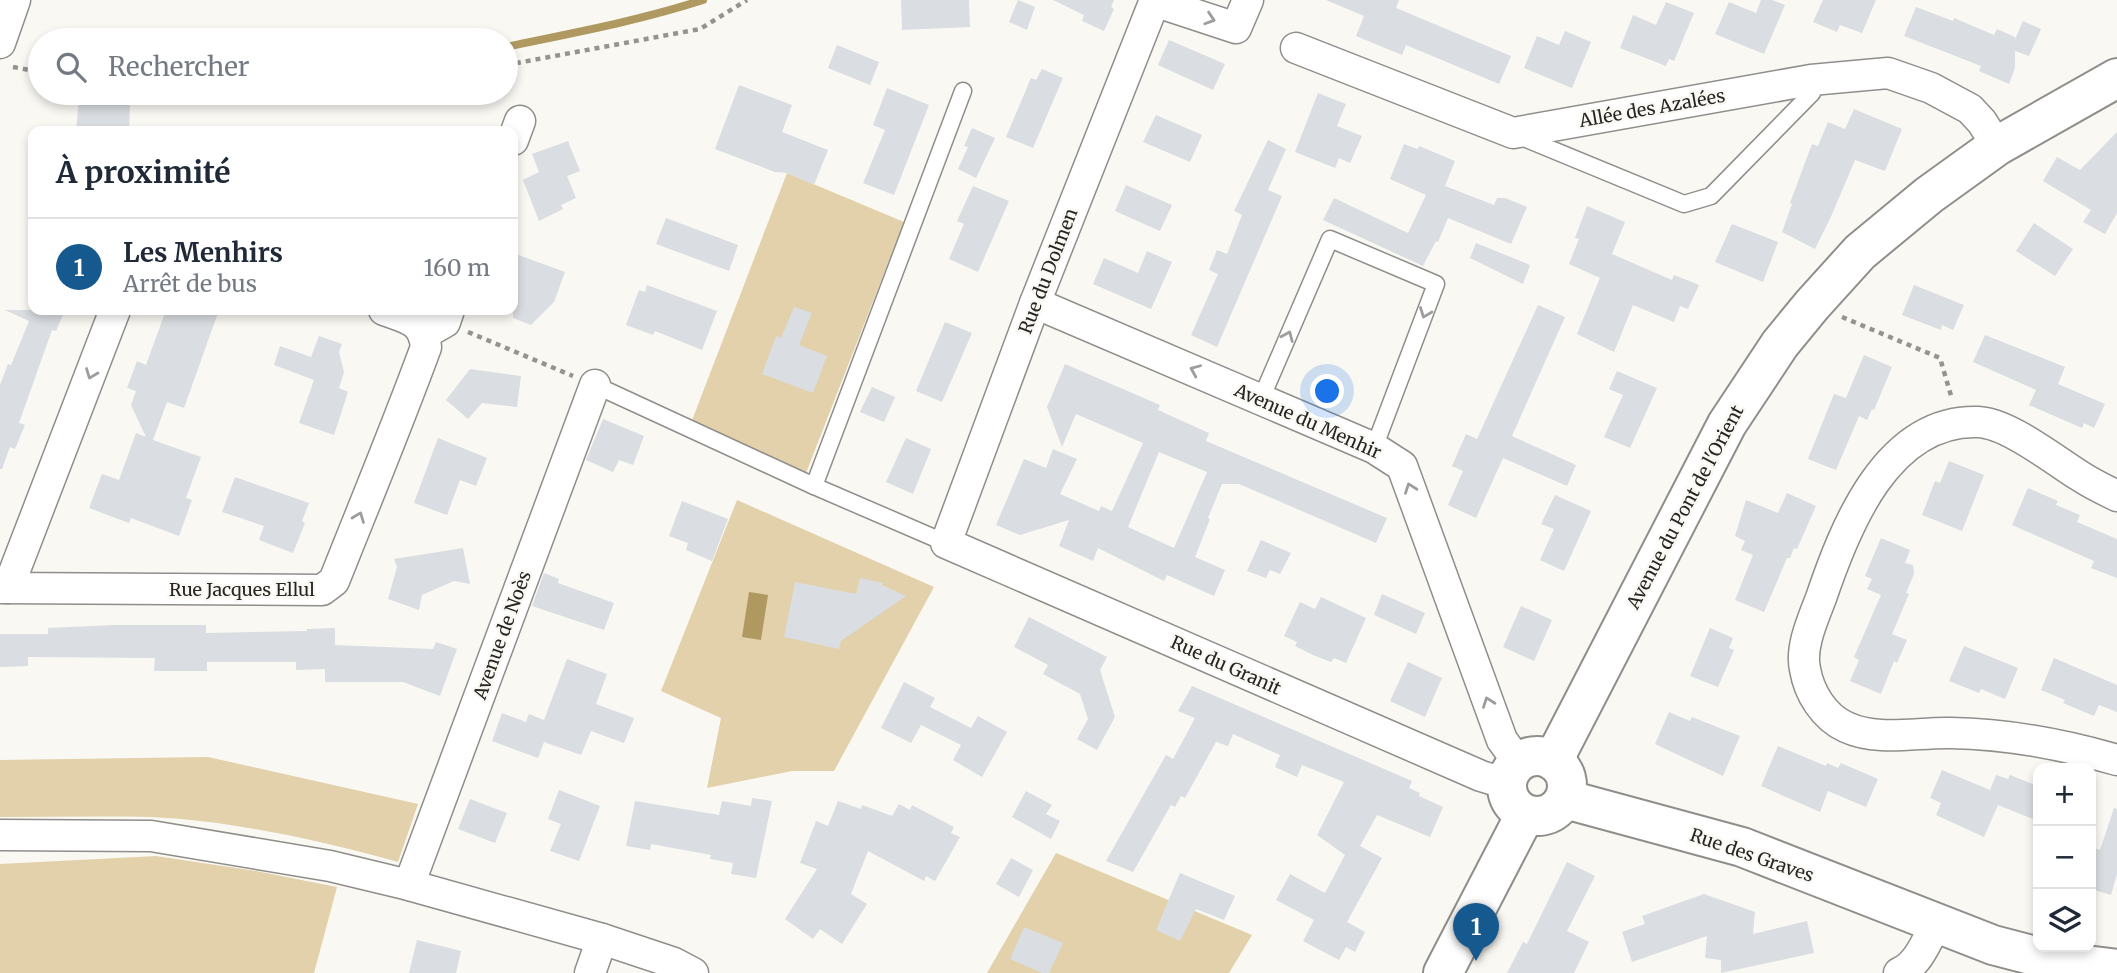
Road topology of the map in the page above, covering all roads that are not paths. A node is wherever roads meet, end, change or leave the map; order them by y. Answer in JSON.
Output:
{"nodes":[{"id":1,"x":15,"y":0,"type":"edge"},
{"id":2,"x":1155,"y":0,"type":"edge"},
{"id":3,"x":1248,"y":0,"type":"edge"},
{"id":4,"x":1296,"y":48,"type":"dead end"},
{"id":5,"x":4,"y":53,"type":"edge"},
{"id":6,"x":2117,"y":78,"type":"edge"},
{"id":7,"x":1811,"y":80,"type":"junction"},
{"id":8,"x":963,"y":91,"type":"dead end"},
{"id":9,"x":1513,"y":134,"type":"junction"},
{"id":10,"x":1997,"y":146,"type":"junction"},
{"id":11,"x":1035,"y":303,"type":"junction"},
{"id":12,"x":113,"y":315,"type":"edge"},
{"id":13,"x":398,"y":315,"type":"edge"},
{"id":14,"x":439,"y":322,"type":"edge"},
{"id":15,"x":595,"y":385,"type":"joint"},
{"id":16,"x":1261,"y":399,"type":"junction"},
{"id":17,"x":1374,"y":448,"type":"junction"},
{"id":18,"x":814,"y":486,"type":"junction"},
{"id":19,"x":2117,"y":496,"type":"edge"},
{"id":20,"x":946,"y":543,"type":"junction"},
{"id":21,"x":4,"y":588,"type":"edge"},
{"id":22,"x":2117,"y":760,"type":"edge"},
{"id":23,"x":1526,"y":780,"type":"junction"},
{"id":24,"x":0,"y":835,"type":"edge"},
{"id":25,"x":410,"y":885,"type":"junction"},
{"id":26,"x":1936,"y":923,"type":"junction"},
{"id":27,"x":602,"y":939,"type":"junction"},
{"id":28,"x":2117,"y":969,"type":"edge"},
{"id":29,"x":590,"y":973,"type":"edge"},
{"id":30,"x":694,"y":973,"type":"edge"},
{"id":31,"x":1443,"y":973,"type":"edge"},
{"id":32,"x":1899,"y":973,"type":"edge"}],
"edges":[{"from":1,"to":5,"type":"street"},
{"from":2,"to":3,"type":"street","one_way":true},
{"from":2,"to":11,"type":"street","name":"Rue du Dolmen"},
{"from":4,"to":9,"type":"street"},
{"from":6,"to":10,"type":"main road","name":"Avenue du Pont de l'Orient"},
{"from":7,"to":9,"type":"street","name":"Allée des Azalées"},
{"from":7,"to":9,"type":"lane"},
{"from":7,"to":10,"type":"street","name":"Allée des Azalées"},
{"from":8,"to":18,"type":"lane"},
{"from":10,"to":23,"type":"main road","name":"Avenue du Pont de l'Orient"},
{"from":16,"to":11,"type":"street","name":"Avenue du Menhir","one_way":true},
{"from":11,"to":20,"type":"street","name":"Rue du Dolmen"},
{"from":12,"to":21,"type":"street","name":"Rue Jacques Ellul","one_way":true},
{"from":13,"to":14,"type":"street"},
{"from":21,"to":14,"type":"street","name":"Rue Jacques Ellul","one_way":true},
{"from":15,"to":18,"type":"lane"},
{"from":15,"to":25,"type":"street","name":"Avenue de Noès"},
{"from":16,"to":17,"type":"street","name":"Avenue du Menhir"},
{"from":16,"to":17,"type":"lane","one_way":true},
{"from":23,"to":17,"type":"street","name":"Avenue du Menhir","one_way":true},
{"from":18,"to":20,"type":"lane"},
{"from":19,"to":22,"type":"street"},
{"from":20,"to":23,"type":"street","name":"Rue du Granit"},
{"from":23,"to":26,"type":"main road","name":"Rue des Graves"},
{"from":23,"to":31,"type":"main road","name":"Avenue du Pont de l'Orient"},
{"from":24,"to":25,"type":"street"},
{"from":25,"to":27,"type":"street"},
{"from":26,"to":28,"type":"main road"},
{"from":26,"to":32,"type":"street"},
{"from":27,"to":29,"type":"street"},
{"from":27,"to":30,"type":"street"}]}
